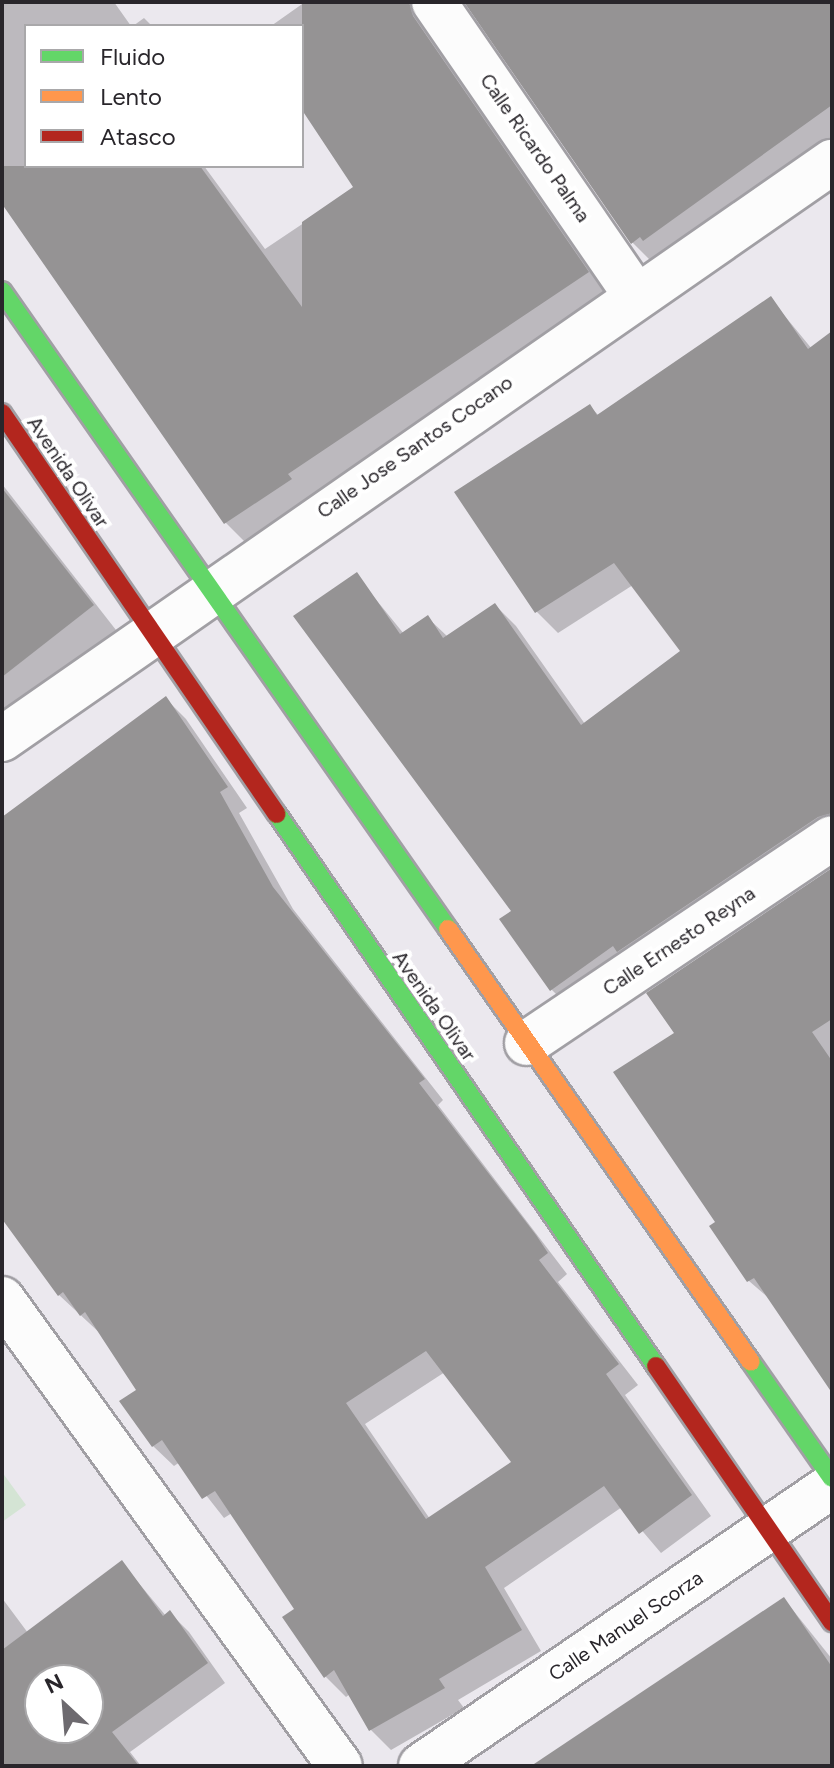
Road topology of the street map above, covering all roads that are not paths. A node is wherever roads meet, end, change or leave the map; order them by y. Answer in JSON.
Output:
{"nodes":[{"id":1,"x":434,"y":2,"type":"edge"},
{"id":2,"x":832,"y":162,"type":"edge"},
{"id":3,"x":2,"y":291,"type":"edge"},
{"id":4,"x":635,"y":294,"type":"junction"},
{"id":5,"x":2,"y":413,"type":"edge"},
{"id":6,"x":213,"y":588,"type":"junction"},
{"id":7,"x":150,"y":635,"type":"junction"},
{"id":8,"x":2,"y":739,"type":"edge"},
{"id":9,"x":832,"y":838,"type":"edge"},
{"id":10,"x":527,"y":1043,"type":"junction"},
{"id":11,"x":4,"y":1307,"type":"edge"},
{"id":12,"x":832,"y":1478,"type":"edge"},
{"id":13,"x":832,"y":1486,"type":"edge"},
{"id":14,"x":768,"y":1529,"type":"junction"},
{"id":15,"x":832,"y":1622,"type":"edge"},
{"id":16,"x":340,"y":1766,"type":"edge"},
{"id":17,"x":421,"y":1766,"type":"edge"}],
"edges":[{"from":1,"to":4,"type":"street","name":"Calle Ricardo Palma"},
{"from":2,"to":4,"type":"street","name":"Calle Jose Santos Cocano"},
{"from":3,"to":6,"type":"street"},
{"from":4,"to":6,"type":"street","name":"Calle Jose Santos Cocano"},
{"from":5,"to":7,"type":"street","name":"Avenida Olivar"},
{"from":6,"to":7,"type":"street","name":"Calle Jose Santos Cocano"},
{"from":6,"to":10,"type":"street"},
{"from":7,"to":8,"type":"street","name":"Calle Jose Santos Cocano"},
{"from":7,"to":14,"type":"street","name":"Avenida Olivar"},
{"from":9,"to":10,"type":"street","name":"Calle Ernesto Reyna"},
{"from":10,"to":12,"type":"street"},
{"from":11,"to":16,"type":"street"},
{"from":13,"to":14,"type":"street","name":"Calle Manuel Scorza"},
{"from":14,"to":15,"type":"street","name":"Avenida Olivar"},
{"from":14,"to":17,"type":"street","name":"Calle Manuel Scorza"}]}
